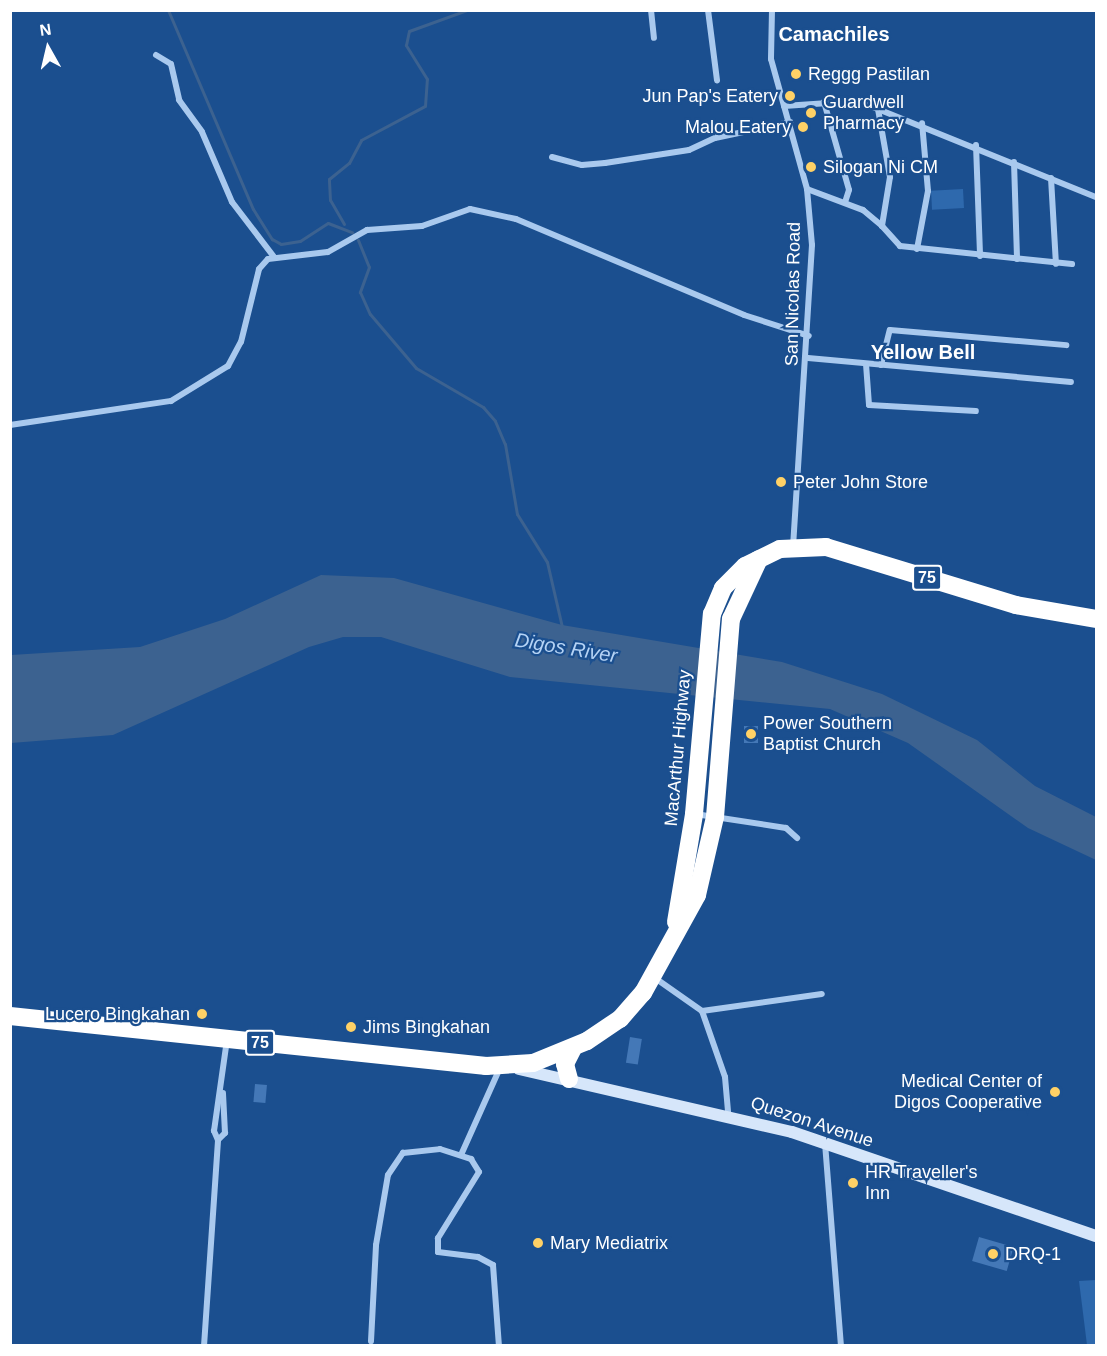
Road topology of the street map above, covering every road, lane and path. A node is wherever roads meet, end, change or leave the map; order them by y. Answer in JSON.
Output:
{"nodes":[{"id":1,"x":651,"y":10,"type":"edge"},
{"id":2,"x":708,"y":10,"type":"edge"},
{"id":3,"x":772,"y":10,"type":"edge"},
{"id":4,"x":654,"y":38,"type":"dead end"},
{"id":5,"x":156,"y":55,"type":"dead end"},
{"id":6,"x":717,"y":80,"type":"dead end"},
{"id":7,"x":824,"y":102,"type":"junction"},
{"id":8,"x":784,"y":106,"type":"junction"},
{"id":9,"x":878,"y":109,"type":"junction"},
{"id":10,"x":790,"y":122,"type":"junction"},
{"id":11,"x":921,"y":123,"type":"junction"},
{"id":12,"x":976,"y":145,"type":"junction"},
{"id":13,"x":552,"y":157,"type":"dead end"},
{"id":14,"x":1014,"y":162,"type":"junction"},
{"id":15,"x":1051,"y":178,"type":"junction"},
{"id":16,"x":807,"y":189,"type":"junction"},
{"id":17,"x":1096,"y":197,"type":"edge"},
{"id":18,"x":845,"y":202,"type":"junction"},
{"id":19,"x":882,"y":226,"type":"junction"},
{"id":20,"x":917,"y":249,"type":"junction"},
{"id":21,"x":980,"y":256,"type":"junction"},
{"id":22,"x":274,"y":257,"type":"junction"},
{"id":23,"x":1017,"y":259,"type":"junction"},
{"id":24,"x":1056,"y":264,"type":"junction"},
{"id":25,"x":1072,"y":264,"type":"dead end"},
{"id":26,"x":808,"y":336,"type":"junction"},
{"id":27,"x":1066,"y":345,"type":"dead end"},
{"id":28,"x":808,"y":358,"type":"junction"},
{"id":29,"x":866,"y":364,"type":"junction"},
{"id":30,"x":881,"y":365,"type":"junction"},
{"id":31,"x":1071,"y":382,"type":"dead end"},
{"id":32,"x":976,"y":411,"type":"dead end"},
{"id":33,"x":10,"y":425,"type":"edge"},
{"id":34,"x":794,"y":546,"type":"junction"},
{"id":35,"x":759,"y":559,"type":"junction"},
{"id":36,"x":1096,"y":619,"type":"edge"},
{"id":37,"x":694,"y":814,"type":"junction"},
{"id":38,"x":715,"y":817,"type":"junction"},
{"id":39,"x":797,"y":838,"type":"dead end"},
{"id":40,"x":664,"y":958,"type":"junction"},
{"id":41,"x":654,"y":977,"type":"junction"},
{"id":42,"x":822,"y":994,"type":"dead end"},
{"id":43,"x":702,"y":1011,"type":"junction"},
{"id":44,"x":10,"y":1016,"type":"edge"},
{"id":45,"x":227,"y":1040,"type":"junction"},
{"id":46,"x":572,"y":1050,"type":"junction"},
{"id":47,"x":505,"y":1067,"type":"junction"},
{"id":48,"x":569,"y":1079,"type":"junction"},
{"id":49,"x":223,"y":1093,"type":"junction"},
{"id":50,"x":729,"y":1114,"type":"junction"},
{"id":51,"x":218,"y":1140,"type":"junction"},
{"id":52,"x":825,"y":1143,"type":"junction"},
{"id":53,"x":461,"y":1155,"type":"junction"},
{"id":54,"x":1096,"y":1236,"type":"edge"},
{"id":55,"x":371,"y":1341,"type":"dead end"},
{"id":56,"x":204,"y":1346,"type":"edge"},
{"id":57,"x":499,"y":1346,"type":"edge"},
{"id":58,"x":841,"y":1346,"type":"edge"}],
"edges":[{"from":1,"to":4,"type":"street"},
{"from":2,"to":6,"type":"street"},
{"from":3,"to":8,"type":"street","name":"San Nicolas Road"},
{"from":5,"to":22,"type":"street"},
{"from":7,"to":8,"type":"street"},
{"from":7,"to":9,"type":"street"},
{"from":7,"to":18,"type":"street"},
{"from":8,"to":10,"type":"street","name":"San Nicolas Road"},
{"from":9,"to":11,"type":"street"},
{"from":9,"to":19,"type":"street"},
{"from":10,"to":13,"type":"street"},
{"from":10,"to":16,"type":"street","name":"San Nicolas Road"},
{"from":11,"to":12,"type":"street"},
{"from":11,"to":20,"type":"street"},
{"from":12,"to":14,"type":"street"},
{"from":12,"to":21,"type":"street"},
{"from":14,"to":15,"type":"street"},
{"from":14,"to":23,"type":"street"},
{"from":15,"to":17,"type":"street"},
{"from":15,"to":24,"type":"street"},
{"from":16,"to":18,"type":"street"},
{"from":16,"to":26,"type":"street","name":"San Nicolas Road"},
{"from":18,"to":19,"type":"street"},
{"from":19,"to":20,"type":"street"},
{"from":20,"to":21,"type":"street"},
{"from":21,"to":23,"type":"street"},
{"from":22,"to":26,"type":"street"},
{"from":22,"to":33,"type":"street"},
{"from":23,"to":24,"type":"street"},
{"from":24,"to":25,"type":"street"},
{"from":26,"to":28,"type":"street","name":"San Nicolas Road"},
{"from":27,"to":30,"type":"street"},
{"from":28,"to":29,"type":"street"},
{"from":28,"to":34,"type":"street","name":"San Nicolas Road"},
{"from":29,"to":30,"type":"street"},
{"from":29,"to":32,"type":"street"},
{"from":30,"to":31,"type":"street"},
{"from":34,"to":35,"type":"highway","name":"MacArthur Highway","number":"75"},
{"from":34,"to":36,"type":"highway","name":"MacArthur Highway","number":"75"},
{"from":35,"to":37,"type":"highway","name":"MacArthur Highway","number":"75"},
{"from":35,"to":38,"type":"highway","name":"MacArthur Highway","number":"75"},
{"from":37,"to":38,"type":"street"},
{"from":37,"to":40,"type":"highway","name":"MacArthur Highway","number":"75"},
{"from":38,"to":39,"type":"street"},
{"from":38,"to":40,"type":"highway","name":"MacArthur Highway","number":"75"},
{"from":40,"to":41,"type":"highway","name":"MacArthur Highway","number":"75"},
{"from":41,"to":43,"type":"street"},
{"from":41,"to":46,"type":"highway","name":"MacArthur Highway","number":"75"},
{"from":42,"to":43,"type":"street"},
{"from":43,"to":50,"type":"street"},
{"from":44,"to":45,"type":"highway","number":"75"},
{"from":45,"to":47,"type":"highway","number":"75"},
{"from":45,"to":49,"type":"street"},
{"from":46,"to":47,"type":"highway","name":"MacArthur Highway","number":"75"},
{"from":46,"to":48,"type":"highway"},
{"from":47,"to":48,"type":"main road","name":"Quezon Avenue"},
{"from":47,"to":53,"type":"street"},
{"from":48,"to":50,"type":"main road","name":"Quezon Avenue"},
{"from":49,"to":51,"type":"street"},
{"from":49,"to":51,"type":"street"},
{"from":50,"to":52,"type":"main road","name":"Quezon Avenue"},
{"from":51,"to":56,"type":"street"},
{"from":52,"to":54,"type":"main road","name":"Quezon Avenue"},
{"from":52,"to":58,"type":"street"},
{"from":53,"to":55,"type":"street"},
{"from":53,"to":57,"type":"street"}]}
